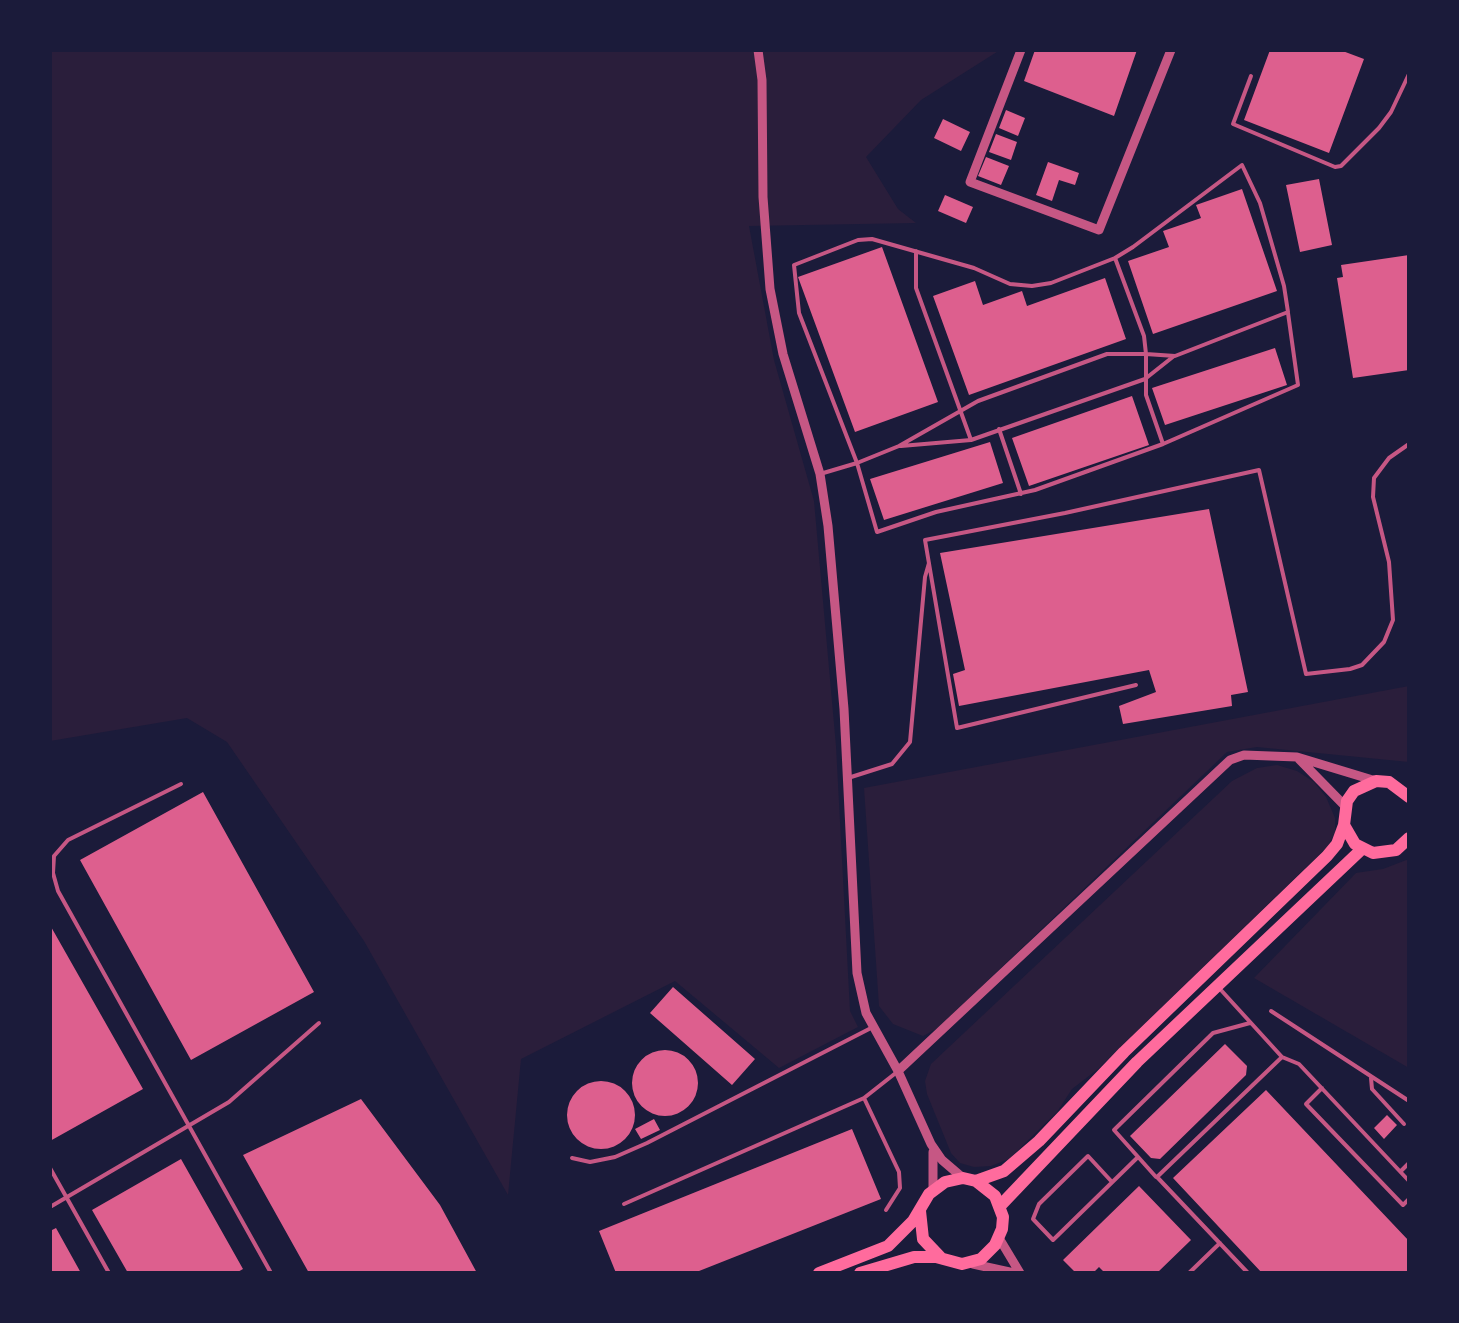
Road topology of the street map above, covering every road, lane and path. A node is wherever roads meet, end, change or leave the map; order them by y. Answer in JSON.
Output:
{"nodes":[{"id":1,"x":758,"y":50,"type":"edge"},
{"id":2,"x":1021,"y":50,"type":"edge"},
{"id":3,"x":1170,"y":50,"type":"edge"},
{"id":4,"x":1409,"y":74,"type":"edge"},
{"id":5,"x":1251,"y":76,"type":"dead end"},
{"id":6,"x":916,"y":251,"type":"junction"},
{"id":7,"x":1115,"y":258,"type":"junction"},
{"id":8,"x":1288,"y":312,"type":"junction"},
{"id":9,"x":1146,"y":354,"type":"junction"},
{"id":10,"x":1175,"y":356,"type":"junction"},
{"id":11,"x":1145,"y":379,"type":"junction"},
{"id":12,"x":959,"y":409,"type":"junction"},
{"id":13,"x":999,"y":429,"type":"junction"},
{"id":14,"x":971,"y":440,"type":"junction"},
{"id":15,"x":1163,"y":444,"type":"junction"},
{"id":16,"x":1409,"y":444,"type":"edge"},
{"id":17,"x":898,"y":446,"type":"junction"},
{"id":18,"x":857,"y":463,"type":"junction"},
{"id":19,"x":820,"y":474,"type":"junction"},
{"id":20,"x":1021,"y":494,"type":"junction"},
{"id":21,"x":930,"y":563,"type":"junction"},
{"id":22,"x":1136,"y":685,"type":"dead end"},
{"id":23,"x":1296,"y":757,"type":"junction"},
{"id":24,"x":848,"y":778,"type":"junction"},
{"id":25,"x":1376,"y":781,"type":"junction"},
{"id":26,"x":1402,"y":782,"type":"edge"},
{"id":27,"x":181,"y":784,"type":"dead end"},
{"id":28,"x":1409,"y":797,"type":"edge"},
{"id":29,"x":1345,"y":806,"type":"junction"},
{"id":30,"x":1344,"y":825,"type":"junction"},
{"id":31,"x":1409,"y":838,"type":"edge"},
{"id":32,"x":1362,"y":850,"type":"junction"},
{"id":33,"x":1217,"y":986,"type":"junction"},
{"id":34,"x":1272,"y":1011,"type":"dead end"},
{"id":35,"x":319,"y":1023,"type":"dead end"},
{"id":36,"x":1250,"y":1023,"type":"junction"},
{"id":37,"x":873,"y":1027,"type":"junction"},
{"id":38,"x":1282,"y":1057,"type":"junction"},
{"id":39,"x":898,"y":1071,"type":"junction"},
{"id":40,"x":1371,"y":1078,"type":"junction"},
{"id":41,"x":1322,"y":1088,"type":"junction"},
{"id":42,"x":864,"y":1098,"type":"junction"},
{"id":43,"x":1409,"y":1101,"type":"edge"},
{"id":44,"x":1404,"y":1124,"type":"dead end"},
{"id":45,"x":188,"y":1128,"type":"junction"},
{"id":46,"x":931,"y":1144,"type":"junction"},
{"id":47,"x":1138,"y":1157,"type":"junction"},
{"id":48,"x":572,"y":1158,"type":"dead end"},
{"id":49,"x":1409,"y":1163,"type":"edge"},
{"id":50,"x":50,"y":1168,"type":"edge"},
{"id":51,"x":1401,"y":1171,"type":"junction"},
{"id":52,"x":1157,"y":1177,"type":"junction"},
{"id":53,"x":970,"y":1180,"type":"junction"},
{"id":54,"x":1409,"y":1181,"type":"edge"},
{"id":55,"x":1112,"y":1182,"type":"junction"},
{"id":56,"x":934,"y":1189,"type":"junction"},
{"id":57,"x":67,"y":1197,"type":"junction"},
{"id":58,"x":1409,"y":1199,"type":"edge"},
{"id":59,"x":624,"y":1204,"type":"dead end"},
{"id":60,"x":1000,"y":1206,"type":"junction"},
{"id":61,"x":50,"y":1207,"type":"edge"},
{"id":62,"x":920,"y":1209,"type":"junction"},
{"id":63,"x":886,"y":1210,"type":"dead end"},
{"id":64,"x":999,"y":1238,"type":"junction"},
{"id":65,"x":1220,"y":1244,"type":"junction"},
{"id":66,"x":943,"y":1260,"type":"junction"},
{"id":67,"x":970,"y":1264,"type":"junction"},
{"id":68,"x":1245,"y":1272,"type":"edge"},
{"id":69,"x":109,"y":1273,"type":"edge"},
{"id":70,"x":271,"y":1273,"type":"edge"},
{"id":71,"x":819,"y":1273,"type":"edge"},
{"id":72,"x":860,"y":1273,"type":"edge"},
{"id":73,"x":1017,"y":1273,"type":"edge"},
{"id":74,"x":1188,"y":1273,"type":"edge"}],
"edges":[{"from":1,"to":19,"type":"street"},
{"from":2,"to":3,"type":"street"},
{"from":4,"to":5,"type":"lane"},
{"from":6,"to":7,"type":"lane"},
{"from":6,"to":12,"type":"lane"},
{"from":6,"to":18,"type":"lane"},
{"from":7,"to":8,"type":"lane"},
{"from":7,"to":9,"type":"lane"},
{"from":8,"to":10,"type":"lane"},
{"from":8,"to":15,"type":"lane"},
{"from":9,"to":10,"type":"lane"},
{"from":9,"to":11,"type":"lane"},
{"from":9,"to":12,"type":"lane"},
{"from":10,"to":11,"type":"lane"},
{"from":11,"to":13,"type":"lane"},
{"from":11,"to":15,"type":"lane"},
{"from":12,"to":14,"type":"lane"},
{"from":12,"to":17,"type":"lane"},
{"from":13,"to":14,"type":"lane"},
{"from":13,"to":20,"type":"lane"},
{"from":14,"to":17,"type":"lane"},
{"from":15,"to":20,"type":"lane"},
{"from":16,"to":21,"type":"lane"},
{"from":17,"to":18,"type":"lane"},
{"from":18,"to":19,"type":"lane"},
{"from":18,"to":20,"type":"lane"},
{"from":19,"to":24,"type":"street"},
{"from":21,"to":22,"type":"lane"},
{"from":21,"to":24,"type":"lane"},
{"from":23,"to":25,"type":"street"},
{"from":23,"to":29,"type":"street"},
{"from":23,"to":39,"type":"street"},
{"from":24,"to":37,"type":"street"},
{"from":25,"to":26,"type":"main road"},
{"from":25,"to":29,"type":"main road"},
{"from":26,"to":28,"type":"main road"},
{"from":27,"to":45,"type":"lane"},
{"from":29,"to":30,"type":"main road"},
{"from":30,"to":32,"type":"main road"},
{"from":30,"to":53,"type":"main road"},
{"from":31,"to":32,"type":"main road"},
{"from":32,"to":33,"type":"main road"},
{"from":33,"to":36,"type":"lane"},
{"from":33,"to":60,"type":"main road"},
{"from":34,"to":40,"type":"lane"},
{"from":35,"to":45,"type":"lane"},
{"from":36,"to":38,"type":"lane"},
{"from":36,"to":47,"type":"lane"},
{"from":37,"to":39,"type":"street"},
{"from":37,"to":48,"type":"lane"},
{"from":38,"to":41,"type":"lane"},
{"from":38,"to":52,"type":"lane"},
{"from":39,"to":42,"type":"lane"},
{"from":39,"to":46,"type":"street"},
{"from":40,"to":43,"type":"lane"},
{"from":40,"to":44,"type":"lane"},
{"from":41,"to":51,"type":"lane"},
{"from":41,"to":58,"type":"lane"},
{"from":42,"to":59,"type":"lane"},
{"from":42,"to":63,"type":"lane"},
{"from":45,"to":57,"type":"lane"},
{"from":45,"to":70,"type":"lane"},
{"from":46,"to":53,"type":"street"},
{"from":46,"to":56,"type":"street"},
{"from":47,"to":52,"type":"lane"},
{"from":47,"to":55,"type":"lane"},
{"from":49,"to":51,"type":"lane"},
{"from":50,"to":57,"type":"lane"},
{"from":51,"to":54,"type":"lane"},
{"from":52,"to":65,"type":"lane"},
{"from":53,"to":56,"type":"main road"},
{"from":53,"to":60,"type":"main road"},
{"from":55,"to":55,"type":"lane"},
{"from":56,"to":62,"type":"main road"},
{"from":57,"to":61,"type":"lane"},
{"from":57,"to":69,"type":"lane"},
{"from":60,"to":64,"type":"main road"},
{"from":62,"to":66,"type":"main road"},
{"from":62,"to":71,"type":"main road"},
{"from":64,"to":67,"type":"main road"},
{"from":64,"to":73,"type":"street"},
{"from":65,"to":68,"type":"lane"},
{"from":65,"to":74,"type":"lane"},
{"from":66,"to":67,"type":"main road"},
{"from":66,"to":72,"type":"main road"},
{"from":67,"to":73,"type":"street"}]}
